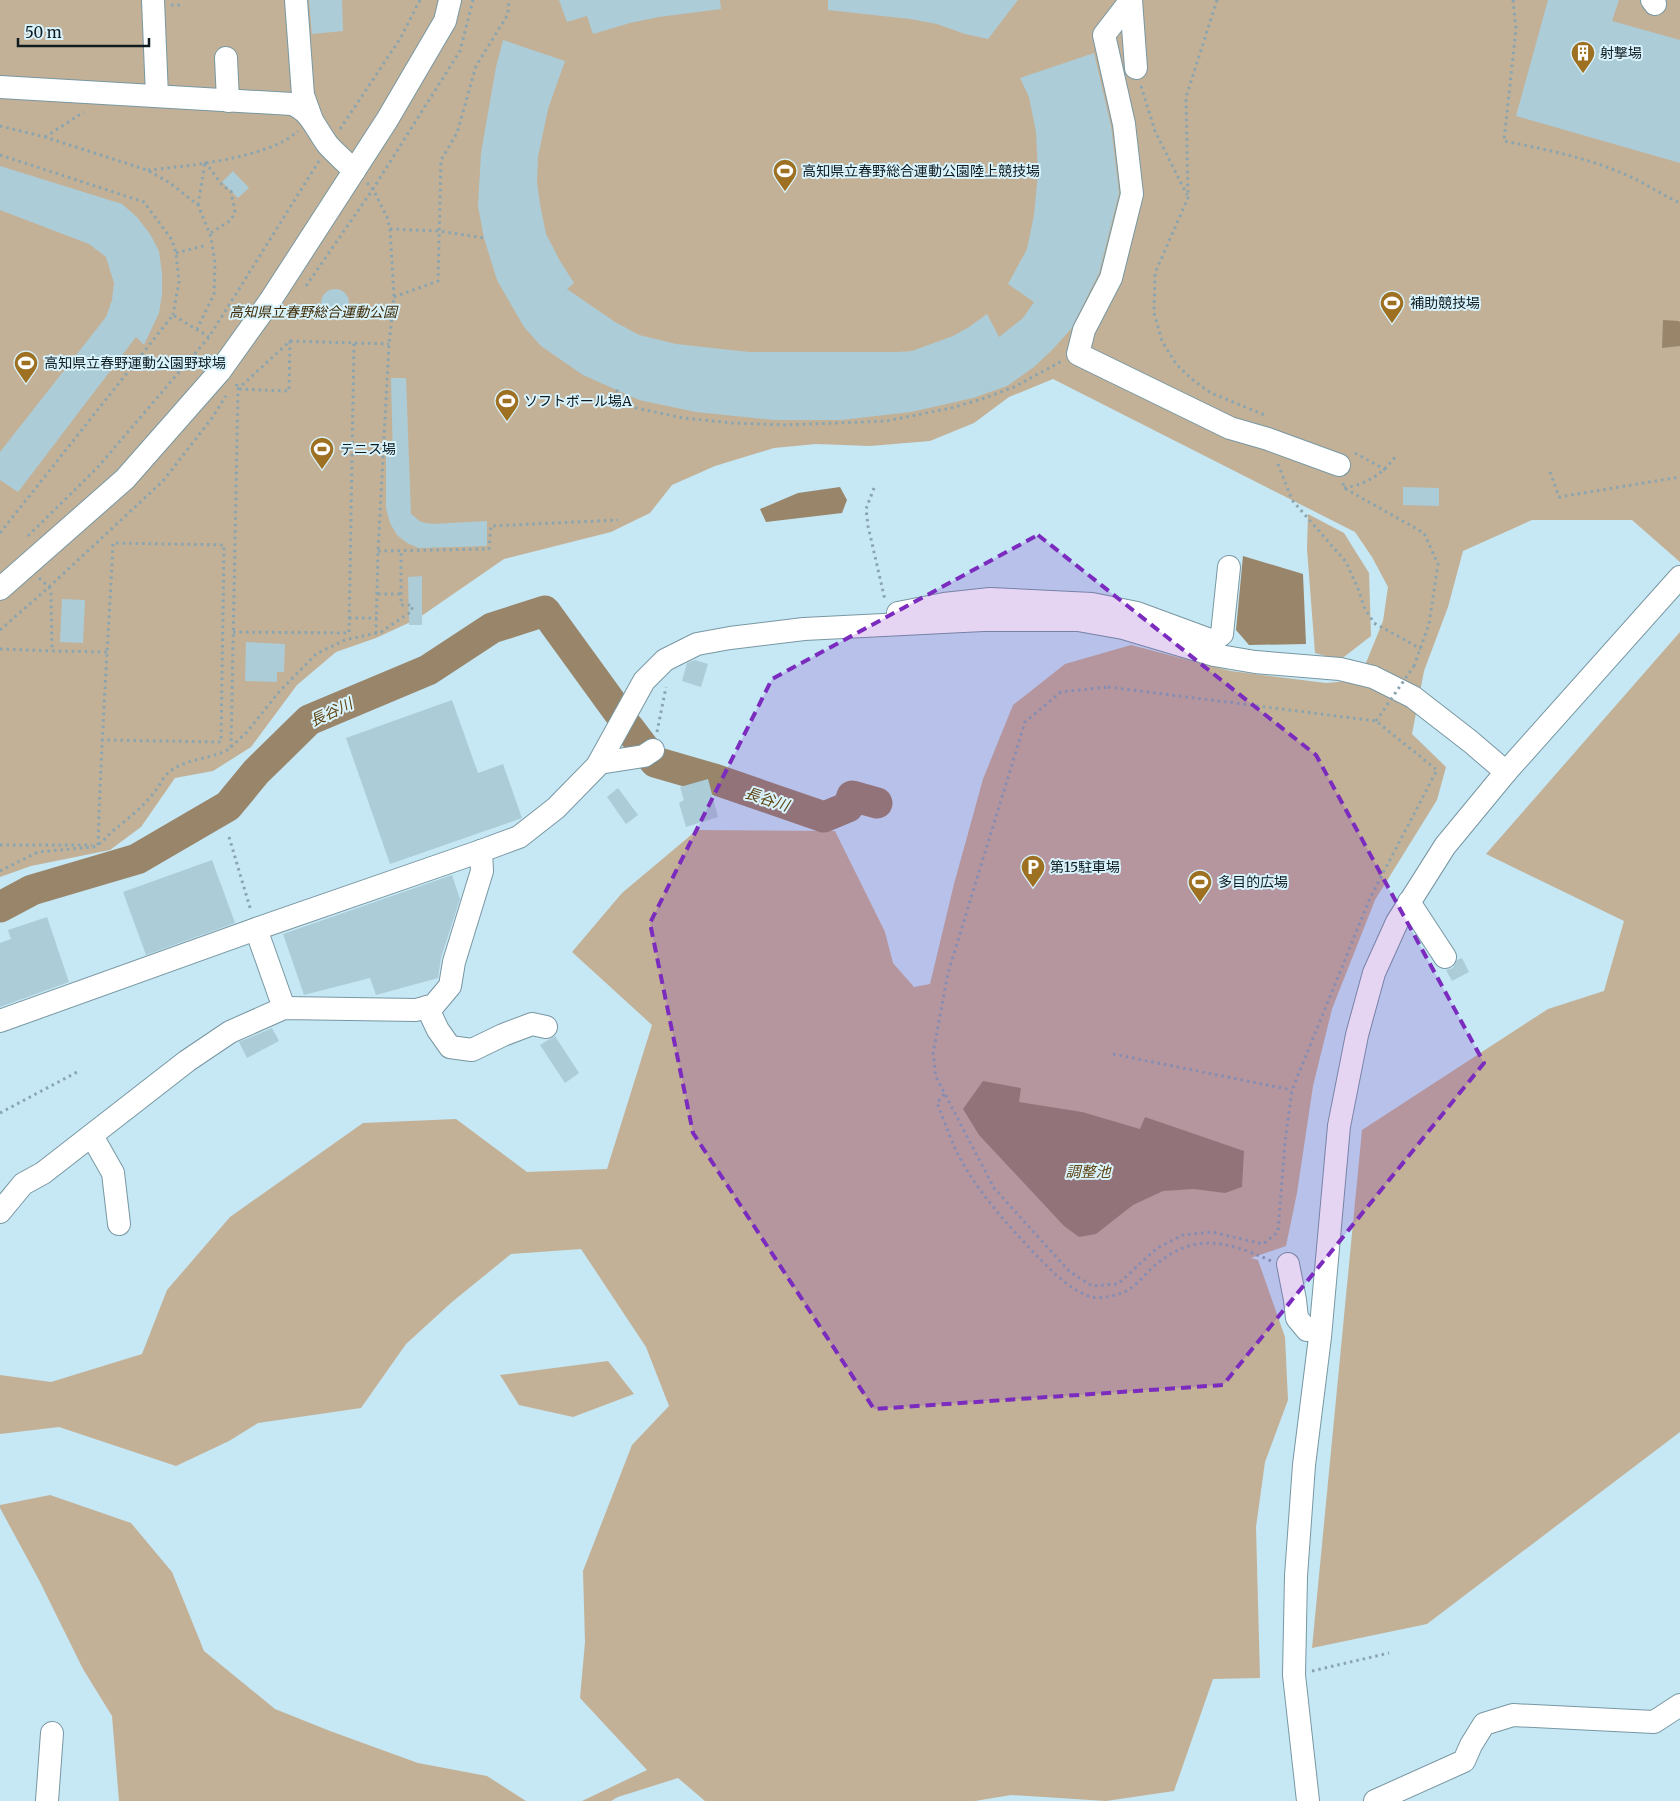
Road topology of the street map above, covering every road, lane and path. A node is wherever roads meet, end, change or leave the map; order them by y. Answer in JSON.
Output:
{"nodes":[{"id":1,"x":154,"y":0,"type":"edge"},
{"id":2,"x":296,"y":0,"type":"edge"},
{"id":3,"x":420,"y":0,"type":"edge"},
{"id":4,"x":450,"y":0,"type":"edge"},
{"id":5,"x":509,"y":0,"type":"edge"},
{"id":6,"x":1131,"y":0,"type":"edge"},
{"id":7,"x":1217,"y":0,"type":"edge"},
{"id":8,"x":1514,"y":0,"type":"edge"},
{"id":9,"x":226,"y":58,"type":"dead end"},
{"id":10,"x":1136,"y":68,"type":"joint"},
{"id":11,"x":0,"y":87,"type":"edge"},
{"id":12,"x":114,"y":93,"type":"junction"},
{"id":13,"x":157,"y":96,"type":"junction"},
{"id":14,"x":228,"y":101,"type":"junction"},
{"id":15,"x":312,"y":120,"type":"junction"},
{"id":16,"x":0,"y":126,"type":"edge"},
{"id":17,"x":45,"y":138,"type":"junction"},
{"id":18,"x":328,"y":145,"type":"junction"},
{"id":19,"x":0,"y":155,"type":"edge"},
{"id":20,"x":205,"y":162,"type":"junction"},
{"id":21,"x":147,"y":170,"type":"junction"},
{"id":22,"x":354,"y":170,"type":"junction"},
{"id":23,"x":1188,"y":198,"type":"junction"},
{"id":24,"x":1680,"y":203,"type":"edge"},
{"id":25,"x":198,"y":205,"type":"junction"},
{"id":26,"x":390,"y":228,"type":"junction"},
{"id":27,"x":439,"y":231,"type":"junction"},
{"id":28,"x":210,"y":234,"type":"junction"},
{"id":29,"x":484,"y":238,"type":"dead end"},
{"id":30,"x":207,"y":245,"type":"dead end"},
{"id":31,"x":176,"y":253,"type":"junction"},
{"id":32,"x":394,"y":297,"type":"junction"},
{"id":33,"x":173,"y":315,"type":"junction"},
{"id":34,"x":197,"y":329,"type":"junction"},
{"id":35,"x":209,"y":337,"type":"junction"},
{"id":36,"x":290,"y":341,"type":"junction"},
{"id":37,"x":354,"y":343,"type":"junction"},
{"id":38,"x":389,"y":344,"type":"junction"},
{"id":39,"x":1078,"y":354,"type":"junction"},
{"id":40,"x":220,"y":371,"type":"junction"},
{"id":41,"x":238,"y":389,"type":"junction"},
{"id":42,"x":616,"y":390,"type":"dead end"},
{"id":43,"x":1272,"y":429,"type":"junction"},
{"id":44,"x":1396,"y":456,"type":"dead end"},
{"id":45,"x":1344,"y":458,"type":"junction"},
{"id":46,"x":1386,"y":470,"type":"junction"},
{"id":47,"x":1550,"y":472,"type":"dead end"},
{"id":48,"x":1680,"y":477,"type":"edge"},
{"id":49,"x":874,"y":488,"type":"dead end"},
{"id":50,"x":1344,"y":488,"type":"junction"},
{"id":51,"x":618,"y":520,"type":"dead end"},
{"id":52,"x":0,"y":533,"type":"edge"},
{"id":53,"x":21,"y":542,"type":"dead end"},
{"id":54,"x":402,"y":550,"type":"junction"},
{"id":55,"x":378,"y":551,"type":"junction"},
{"id":56,"x":26,"y":565,"type":"junction"},
{"id":57,"x":1229,"y":567,"type":"dead end"},
{"id":58,"x":1680,"y":578,"type":"edge"},
{"id":59,"x":0,"y":590,"type":"edge"},
{"id":60,"x":378,"y":594,"type":"junction"},
{"id":61,"x":401,"y":594,"type":"junction"},
{"id":62,"x":888,"y":615,"type":"junction"},
{"id":63,"x":349,"y":618,"type":"junction"},
{"id":64,"x":377,"y":618,"type":"junction"},
{"id":65,"x":814,"y":628,"type":"junction"},
{"id":66,"x":233,"y":632,"type":"dead end"},
{"id":67,"x":376,"y":633,"type":"junction"},
{"id":68,"x":0,"y":649,"type":"edge"},
{"id":69,"x":1421,"y":649,"type":"junction"},
{"id":70,"x":52,"y":650,"type":"junction"},
{"id":71,"x":108,"y":652,"type":"junction"},
{"id":72,"x":672,"y":657,"type":"junction"},
{"id":73,"x":1376,"y":721,"type":"junction"},
{"id":74,"x":101,"y":740,"type":"junction"},
{"id":75,"x":231,"y":748,"type":"junction"},
{"id":76,"x":653,"y":750,"type":"joint"},
{"id":77,"x":599,"y":763,"type":"junction"},
{"id":78,"x":1506,"y":772,"type":"junction"},
{"id":79,"x":229,"y":837,"type":"dead end"},
{"id":80,"x":0,"y":845,"type":"edge"},
{"id":81,"x":98,"y":845,"type":"junction"},
{"id":82,"x":481,"y":852,"type":"junction"},
{"id":83,"x":0,"y":871,"type":"edge"},
{"id":84,"x":1409,"y":902,"type":"junction"},
{"id":85,"x":256,"y":929,"type":"junction"},
{"id":86,"x":1445,"y":957,"type":"dead end"},
{"id":87,"x":427,"y":1007,"type":"junction"},
{"id":88,"x":284,"y":1008,"type":"junction"},
{"id":89,"x":0,"y":1021,"type":"edge"},
{"id":90,"x":546,"y":1027,"type":"dead end"},
{"id":91,"x":1113,"y":1054,"type":"dead end"},
{"id":92,"x":79,"y":1071,"type":"dead end"},
{"id":93,"x":1292,"y":1090,"type":"junction"},
{"id":94,"x":944,"y":1093,"type":"junction"},
{"id":95,"x":0,"y":1113,"type":"edge"},
{"id":96,"x":92,"y":1136,"type":"junction"},
{"id":97,"x":0,"y":1212,"type":"edge"},
{"id":98,"x":119,"y":1224,"type":"dead end"},
{"id":99,"x":1288,"y":1264,"type":"joint"},
{"id":100,"x":1320,"y":1330,"type":"junction"},
{"id":101,"x":1389,"y":1653,"type":"dead end"},
{"id":102,"x":1294,"y":1675,"type":"junction"},
{"id":103,"x":1680,"y":1705,"type":"edge"},
{"id":104,"x":52,"y":1734,"type":"dead end"},
{"id":105,"x":47,"y":1801,"type":"edge"},
{"id":106,"x":1308,"y":1801,"type":"edge"},
{"id":107,"x":1375,"y":1801,"type":"edge"}],
"edges":[{"from":1,"to":13,"type":"street"},
{"from":2,"to":15,"type":"street"},
{"from":3,"to":18,"type":"path"},
{"from":4,"to":22,"type":"street"},
{"from":5,"to":27,"type":"path"},
{"from":6,"to":10,"type":"street"},
{"from":6,"to":39,"type":"street"},
{"from":7,"to":23,"type":"path"},
{"from":8,"to":24,"type":"path"},
{"from":9,"to":14,"type":"street"},
{"from":10,"to":23,"type":"path"},
{"from":11,"to":12,"type":"street"},
{"from":12,"to":13,"type":"street"},
{"from":12,"to":17,"type":"path"},
{"from":13,"to":14,"type":"street"},
{"from":14,"to":15,"type":"street"},
{"from":15,"to":18,"type":"street"},
{"from":15,"to":20,"type":"path"},
{"from":16,"to":17,"type":"path"},
{"from":17,"to":21,"type":"path"},
{"from":18,"to":22,"type":"street"},
{"from":18,"to":35,"type":"path"},
{"from":19,"to":31,"type":"path"},
{"from":20,"to":21,"type":"path"},
{"from":20,"to":25,"type":"path"},
{"from":20,"to":28,"type":"path"},
{"from":21,"to":25,"type":"path"},
{"from":22,"to":26,"type":"path"},
{"from":22,"to":40,"type":"street"},
{"from":23,"to":43,"type":"path"},
{"from":25,"to":28,"type":"path"},
{"from":26,"to":27,"type":"path"},
{"from":26,"to":32,"type":"path"},
{"from":27,"to":29,"type":"path"},
{"from":27,"to":32,"type":"path"},
{"from":28,"to":34,"type":"path"},
{"from":30,"to":31,"type":"path"},
{"from":31,"to":33,"type":"path"},
{"from":32,"to":38,"type":"path"},
{"from":33,"to":34,"type":"path"},
{"from":33,"to":52,"type":"path"},
{"from":34,"to":35,"type":"path"},
{"from":35,"to":53,"type":"path"},
{"from":36,"to":37,"type":"path"},
{"from":36,"to":41,"type":"path"},
{"from":36,"to":41,"type":"path"},
{"from":37,"to":38,"type":"path"},
{"from":37,"to":63,"type":"path"},
{"from":38,"to":55,"type":"path"},
{"from":39,"to":42,"type":"path"},
{"from":39,"to":43,"type":"street"},
{"from":40,"to":41,"type":"path"},
{"from":40,"to":56,"type":"street"},
{"from":41,"to":75,"type":"path"},
{"from":43,"to":45,"type":"street"},
{"from":43,"to":69,"type":"path"},
{"from":44,"to":46,"type":"path"},
{"from":45,"to":46,"type":"path"},
{"from":45,"to":50,"type":"path"},
{"from":46,"to":50,"type":"path"},
{"from":47,"to":48,"type":"path"},
{"from":49,"to":62,"type":"path"},
{"from":50,"to":69,"type":"path"},
{"from":51,"to":54,"type":"path"},
{"from":54,"to":55,"type":"path"},
{"from":54,"to":61,"type":"path"},
{"from":55,"to":60,"type":"path"},
{"from":56,"to":59,"type":"street"},
{"from":56,"to":70,"type":"path"},
{"from":57,"to":62,"type":"street"},
{"from":58,"to":78,"type":"street"},
{"from":60,"to":61,"type":"path"},
{"from":60,"to":64,"type":"path"},
{"from":61,"to":67,"type":"path"},
{"from":62,"to":65,"type":"street"},
{"from":63,"to":64,"type":"path"},
{"from":63,"to":66,"type":"path"},
{"from":64,"to":67,"type":"path"},
{"from":65,"to":72,"type":"street"},
{"from":65,"to":78,"type":"street"},
{"from":67,"to":75,"type":"path"},
{"from":68,"to":70,"type":"path"},
{"from":69,"to":73,"type":"path","bridge":true},
{"from":70,"to":71,"type":"path"},
{"from":71,"to":74,"type":"path"},
{"from":71,"to":74,"type":"path"},
{"from":72,"to":76,"type":"path"},
{"from":72,"to":77,"type":"street"},
{"from":73,"to":93,"type":"path"},
{"from":73,"to":94,"type":"path"},
{"from":74,"to":81,"type":"path"},
{"from":75,"to":81,"type":"path"},
{"from":76,"to":77,"type":"street"},
{"from":77,"to":82,"type":"street"},
{"from":78,"to":84,"type":"street"},
{"from":79,"to":85,"type":"path"},
{"from":80,"to":81,"type":"path"},
{"from":81,"to":83,"type":"path"},
{"from":82,"to":85,"type":"street"},
{"from":82,"to":87,"type":"street"},
{"from":84,"to":86,"type":"street"},
{"from":84,"to":100,"type":"street"},
{"from":85,"to":88,"type":"street"},
{"from":85,"to":89,"type":"street"},
{"from":87,"to":88,"type":"street"},
{"from":87,"to":90,"type":"street"},
{"from":88,"to":96,"type":"street"},
{"from":91,"to":93,"type":"path"},
{"from":92,"to":95,"type":"path"},
{"from":93,"to":94,"type":"path"},
{"from":94,"to":99,"type":"path"},
{"from":96,"to":97,"type":"street"},
{"from":96,"to":98,"type":"street"},
{"from":99,"to":100,"type":"street"},
{"from":100,"to":102,"type":"street"},
{"from":101,"to":102,"type":"path"},
{"from":102,"to":106,"type":"street"},
{"from":103,"to":107,"type":"street"},
{"from":104,"to":105,"type":"street"}]}
